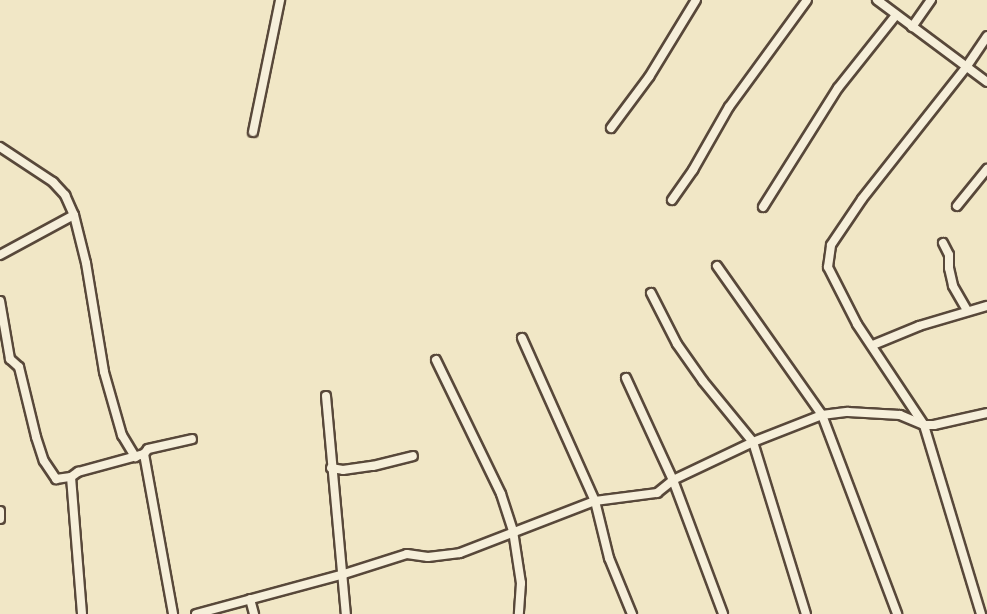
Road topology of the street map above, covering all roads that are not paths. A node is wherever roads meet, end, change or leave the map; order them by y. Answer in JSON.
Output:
{"nodes":[{"id":1,"x":280,"y":0,"type":"edge"},
{"id":2,"x":696,"y":0,"type":"edge"},
{"id":3,"x":807,"y":0,"type":"edge"},
{"id":4,"x":877,"y":0,"type":"edge"},
{"id":5,"x":932,"y":0,"type":"edge"},
{"id":6,"x":896,"y":15,"type":"junction"},
{"id":7,"x":912,"y":27,"type":"junction"},
{"id":8,"x":987,"y":36,"type":"edge"},
{"id":9,"x":967,"y":66,"type":"junction"},
{"id":10,"x":987,"y":82,"type":"edge"},
{"id":11,"x":611,"y":128,"type":"dead end"},
{"id":12,"x":252,"y":132,"type":"dead end"},
{"id":13,"x":0,"y":147,"type":"edge"},
{"id":14,"x":987,"y":169,"type":"edge"},
{"id":15,"x":672,"y":200,"type":"dead end"},
{"id":16,"x":957,"y":206,"type":"dead end"},
{"id":17,"x":763,"y":207,"type":"dead end"},
{"id":18,"x":74,"y":215,"type":"junction"},
{"id":19,"x":943,"y":243,"type":"dead end"},
{"id":20,"x":0,"y":255,"type":"edge"},
{"id":21,"x":717,"y":266,"type":"dead end"},
{"id":22,"x":651,"y":293,"type":"dead end"},
{"id":23,"x":0,"y":301,"type":"edge"},
{"id":24,"x":987,"y":306,"type":"edge"},
{"id":25,"x":967,"y":310,"type":"junction"},
{"id":26,"x":522,"y":338,"type":"dead end"},
{"id":27,"x":873,"y":345,"type":"junction"},
{"id":28,"x":436,"y":360,"type":"dead end"},
{"id":29,"x":626,"y":378,"type":"dead end"},
{"id":30,"x":326,"y":396,"type":"dead end"},
{"id":31,"x":987,"y":413,"type":"edge"},
{"id":32,"x":822,"y":415,"type":"junction"},
{"id":33,"x":924,"y":425,"type":"junction"},
{"id":34,"x":192,"y":439,"type":"dead end"},
{"id":35,"x":753,"y":442,"type":"junction"},
{"id":36,"x":140,"y":456,"type":"junction"},
{"id":37,"x":412,"y":456,"type":"dead end"},
{"id":38,"x":331,"y":468,"type":"junction"},
{"id":39,"x":71,"y":477,"type":"junction"},
{"id":40,"x":673,"y":480,"type":"junction"},
{"id":41,"x":595,"y":501,"type":"junction"},
{"id":42,"x":0,"y":511,"type":"edge"},
{"id":43,"x":0,"y":519,"type":"edge"},
{"id":44,"x":513,"y":531,"type":"junction"},
{"id":45,"x":344,"y":574,"type":"junction"},
{"id":46,"x":250,"y":599,"type":"junction"},
{"id":47,"x":82,"y":614,"type":"edge"},
{"id":48,"x":172,"y":614,"type":"edge"},
{"id":49,"x":196,"y":614,"type":"edge"},
{"id":50,"x":254,"y":614,"type":"edge"},
{"id":51,"x":346,"y":614,"type":"edge"},
{"id":52,"x":519,"y":614,"type":"edge"},
{"id":53,"x":632,"y":614,"type":"edge"},
{"id":54,"x":723,"y":614,"type":"edge"},
{"id":55,"x":806,"y":614,"type":"edge"},
{"id":56,"x":897,"y":614,"type":"edge"},
{"id":57,"x":981,"y":614,"type":"edge"}],
"edges":[{"from":1,"to":12,"type":"street"},
{"from":2,"to":11,"type":"street"},
{"from":3,"to":15,"type":"street"},
{"from":4,"to":6,"type":"street"},
{"from":5,"to":7,"type":"street"},
{"from":6,"to":7,"type":"street"},
{"from":6,"to":17,"type":"street"},
{"from":7,"to":9,"type":"street"},
{"from":8,"to":9,"type":"street"},
{"from":9,"to":10,"type":"street"},
{"from":9,"to":27,"type":"street"},
{"from":13,"to":18,"type":"street"},
{"from":14,"to":16,"type":"street"},
{"from":18,"to":20,"type":"street"},
{"from":18,"to":36,"type":"street"},
{"from":19,"to":25,"type":"street"},
{"from":21,"to":32,"type":"street"},
{"from":22,"to":35,"type":"street"},
{"from":23,"to":39,"type":"street"},
{"from":24,"to":25,"type":"street"},
{"from":25,"to":27,"type":"street"},
{"from":26,"to":41,"type":"street"},
{"from":27,"to":33,"type":"street"},
{"from":28,"to":44,"type":"street"},
{"from":29,"to":40,"type":"street"},
{"from":30,"to":38,"type":"street"},
{"from":31,"to":33,"type":"street"},
{"from":32,"to":33,"type":"street"},
{"from":32,"to":35,"type":"street"},
{"from":32,"to":56,"type":"street"},
{"from":33,"to":57,"type":"street"},
{"from":34,"to":36,"type":"street"},
{"from":35,"to":40,"type":"street"},
{"from":35,"to":55,"type":"street"},
{"from":36,"to":39,"type":"street"},
{"from":36,"to":48,"type":"street"},
{"from":37,"to":38,"type":"street"},
{"from":38,"to":45,"type":"street"},
{"from":39,"to":47,"type":"street"},
{"from":40,"to":41,"type":"street"},
{"from":40,"to":54,"type":"street"},
{"from":41,"to":44,"type":"street"},
{"from":41,"to":53,"type":"street"},
{"from":42,"to":43,"type":"street"},
{"from":44,"to":45,"type":"street"},
{"from":44,"to":52,"type":"street"},
{"from":45,"to":46,"type":"street"},
{"from":45,"to":51,"type":"street"},
{"from":46,"to":49,"type":"street"},
{"from":46,"to":50,"type":"street"}]}
